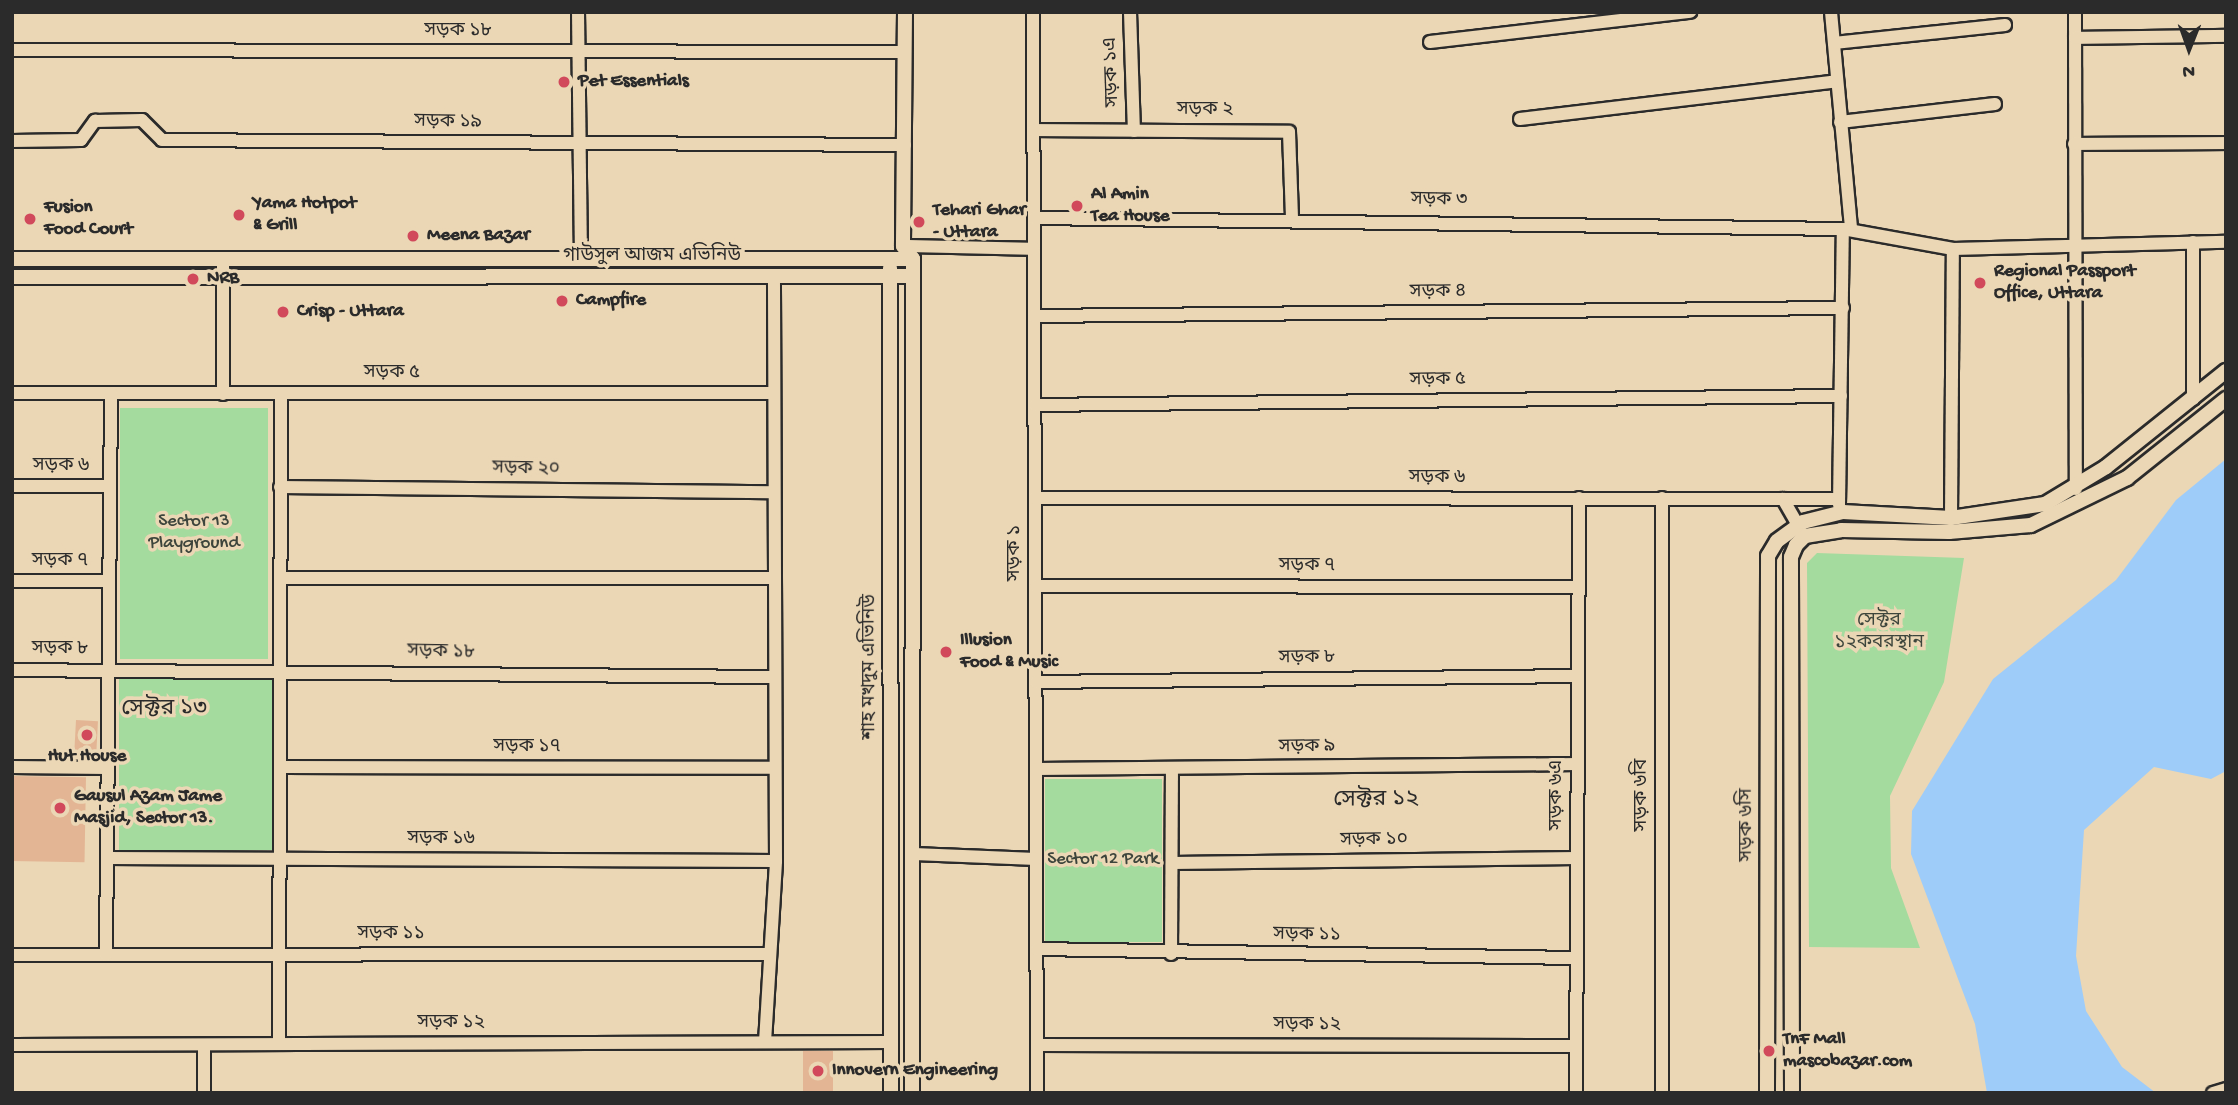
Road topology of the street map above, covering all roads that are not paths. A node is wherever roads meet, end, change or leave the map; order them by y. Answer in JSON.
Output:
{"nodes":[{"id":1,"x":578,"y":12,"type":"edge"},
{"id":2,"x":905,"y":12,"type":"edge"},
{"id":3,"x":1033,"y":12,"type":"edge"},
{"id":4,"x":1130,"y":12,"type":"edge"},
{"id":5,"x":1690,"y":12,"type":"edge"},
{"id":6,"x":1831,"y":12,"type":"edge"},
{"id":7,"x":2075,"y":12,"type":"edge"},
{"id":8,"x":2005,"y":26,"type":"dead end"},
{"id":9,"x":2226,"y":36,"type":"edge"},
{"id":10,"x":2075,"y":38,"type":"junction"},
{"id":11,"x":1430,"y":43,"type":"dead end"},
{"id":12,"x":1834,"y":43,"type":"junction"},
{"id":13,"x":12,"y":50,"type":"edge"},
{"id":14,"x":577,"y":51,"type":"junction"},
{"id":15,"x":904,"y":52,"type":"junction"},
{"id":16,"x":1837,"y":81,"type":"junction"},
{"id":17,"x":1995,"y":104,"type":"dead end"},
{"id":18,"x":1520,"y":119,"type":"dead end"},
{"id":19,"x":1840,"y":122,"type":"junction"},
{"id":20,"x":1034,"y":130,"type":"junction"},
{"id":21,"x":1134,"y":131,"type":"junction"},
{"id":22,"x":12,"y":141,"type":"edge"},
{"id":23,"x":2226,"y":143,"type":"edge"},
{"id":24,"x":578,"y":144,"type":"junction"},
{"id":25,"x":2074,"y":144,"type":"junction"},
{"id":26,"x":905,"y":145,"type":"junction"},
{"id":27,"x":1034,"y":218,"type":"junction"},
{"id":28,"x":1293,"y":219,"type":"junction"},
{"id":29,"x":1847,"y":229,"type":"junction"},
{"id":30,"x":2193,"y":242,"type":"junction"},
{"id":31,"x":2226,"y":242,"type":"edge"},
{"id":32,"x":903,"y":246,"type":"junction"},
{"id":33,"x":2073,"y":246,"type":"junction"},
{"id":34,"x":1034,"y":249,"type":"junction"},
{"id":35,"x":1953,"y":249,"type":"junction"},
{"id":36,"x":223,"y":258,"type":"junction"},
{"id":37,"x":582,"y":258,"type":"junction"},
{"id":38,"x":890,"y":258,"type":"junction"},
{"id":39,"x":12,"y":259,"type":"edge"},
{"id":40,"x":913,"y":259,"type":"junction"},
{"id":41,"x":890,"y":275,"type":"junction"},
{"id":42,"x":774,"y":276,"type":"junction"},
{"id":43,"x":913,"y":276,"type":"junction"},
{"id":44,"x":12,"y":277,"type":"edge"},
{"id":45,"x":225,"y":277,"type":"junction"},
{"id":46,"x":1843,"y":308,"type":"junction"},
{"id":47,"x":1034,"y":316,"type":"junction"},
{"id":48,"x":2226,"y":371,"type":"edge"},
{"id":49,"x":12,"y":393,"type":"edge"},
{"id":50,"x":111,"y":393,"type":"junction"},
{"id":51,"x":281,"y":393,"type":"junction"},
{"id":52,"x":772,"y":393,"type":"junction"},
{"id":53,"x":223,"y":394,"type":"junction"},
{"id":54,"x":1841,"y":396,"type":"junction"},
{"id":55,"x":2226,"y":399,"type":"edge"},
{"id":56,"x":2193,"y":400,"type":"junction"},
{"id":57,"x":1035,"y":404,"type":"junction"},
{"id":58,"x":12,"y":486,"type":"edge"},
{"id":59,"x":109,"y":486,"type":"junction"},
{"id":60,"x":280,"y":486,"type":"junction"},
{"id":61,"x":2077,"y":489,"type":"junction"},
{"id":62,"x":772,"y":492,"type":"junction"},
{"id":63,"x":1035,"y":498,"type":"junction"},
{"id":64,"x":1579,"y":498,"type":"junction"},
{"id":65,"x":1662,"y":498,"type":"junction"},
{"id":66,"x":1783,"y":499,"type":"junction"},
{"id":67,"x":1839,"y":506,"type":"junction"},
{"id":68,"x":1951,"y":518,"type":"junction"},
{"id":69,"x":1798,"y":525,"type":"junction"},
{"id":70,"x":890,"y":526,"type":"junction"},
{"id":71,"x":913,"y":527,"type":"junction"},
{"id":72,"x":1784,"y":534,"type":"junction"},
{"id":73,"x":1794,"y":551,"type":"junction"},
{"id":74,"x":281,"y":578,"type":"junction"},
{"id":75,"x":774,"y":578,"type":"junction"},
{"id":76,"x":12,"y":581,"type":"edge"},
{"id":77,"x":108,"y":581,"type":"junction"},
{"id":78,"x":1035,"y":586,"type":"junction"},
{"id":79,"x":1579,"y":587,"type":"junction"},
{"id":80,"x":108,"y":669,"type":"junction"},
{"id":81,"x":12,"y":670,"type":"edge"},
{"id":82,"x":283,"y":670,"type":"junction"},
{"id":83,"x":1578,"y":676,"type":"junction"},
{"id":84,"x":774,"y":677,"type":"junction"},
{"id":85,"x":1036,"y":682,"type":"junction"},
{"id":86,"x":1767,"y":741,"type":"junction"},
{"id":87,"x":1792,"y":742,"type":"junction"},
{"id":88,"x":1578,"y":764,"type":"junction"},
{"id":89,"x":12,"y":767,"type":"edge"},
{"id":90,"x":282,"y":767,"type":"junction"},
{"id":91,"x":107,"y":768,"type":"junction"},
{"id":92,"x":772,"y":768,"type":"junction"},
{"id":93,"x":1036,"y":769,"type":"junction"},
{"id":94,"x":1172,"y":769,"type":"junction"},
{"id":95,"x":914,"y":854,"type":"junction"},
{"id":96,"x":107,"y":858,"type":"junction"},
{"id":97,"x":1577,"y":858,"type":"junction"},
{"id":98,"x":281,"y":859,"type":"junction"},
{"id":99,"x":1037,"y":859,"type":"junction"},
{"id":100,"x":776,"y":861,"type":"junction"},
{"id":101,"x":1172,"y":863,"type":"junction"},
{"id":102,"x":891,"y":877,"type":"junction"},
{"id":103,"x":914,"y":877,"type":"junction"},
{"id":104,"x":1037,"y":949,"type":"junction"},
{"id":105,"x":770,"y":954,"type":"junction"},
{"id":106,"x":1171,"y":954,"type":"junction"},
{"id":107,"x":12,"y":955,"type":"edge"},
{"id":108,"x":106,"y":955,"type":"junction"},
{"id":109,"x":280,"y":955,"type":"junction"},
{"id":110,"x":1576,"y":958,"type":"junction"},
{"id":111,"x":765,"y":1042,"type":"junction"},
{"id":112,"x":891,"y":1042,"type":"junction"},
{"id":113,"x":279,"y":1044,"type":"junction"},
{"id":114,"x":12,"y":1045,"type":"edge"},
{"id":115,"x":204,"y":1045,"type":"junction"},
{"id":116,"x":1037,"y":1045,"type":"junction"},
{"id":117,"x":1576,"y":1046,"type":"junction"},
{"id":118,"x":2226,"y":1089,"type":"edge"},
{"id":119,"x":204,"y":1093,"type":"edge"},
{"id":120,"x":891,"y":1093,"type":"edge"},
{"id":121,"x":912,"y":1093,"type":"edge"},
{"id":122,"x":1037,"y":1093,"type":"edge"},
{"id":123,"x":1576,"y":1093,"type":"edge"},
{"id":124,"x":1662,"y":1093,"type":"edge"},
{"id":125,"x":1767,"y":1093,"type":"edge"},
{"id":126,"x":1792,"y":1093,"type":"edge"},
{"id":127,"x":2213,"y":1093,"type":"edge"}],
"edges":[{"from":1,"to":14,"type":"street"},
{"from":2,"to":15,"type":"street"},
{"from":3,"to":20,"type":"street","name":"সড়ক ১"},
{"from":4,"to":21,"type":"street","name":"সড়ক ১এ"},
{"from":5,"to":11,"type":"street"},
{"from":6,"to":12,"type":"street"},
{"from":7,"to":10,"type":"street"},
{"from":8,"to":12,"type":"street"},
{"from":9,"to":10,"type":"street"},
{"from":10,"to":25,"type":"street"},
{"from":12,"to":16,"type":"street"},
{"from":13,"to":14,"type":"street","name":"সড়ক ১৮"},
{"from":14,"to":15,"type":"street","name":"সড়ক ১৮"},
{"from":14,"to":24,"type":"street"},
{"from":15,"to":26,"type":"street"},
{"from":16,"to":18,"type":"street"},
{"from":16,"to":19,"type":"street"},
{"from":17,"to":19,"type":"street"},
{"from":19,"to":29,"type":"street"},
{"from":20,"to":21,"type":"street","name":"সড়ক ২"},
{"from":20,"to":27,"type":"street","name":"সড়ক ১"},
{"from":21,"to":28,"type":"street","name":"সড়ক ২"},
{"from":22,"to":24,"type":"street","name":"সড়ক ১৯"},
{"from":23,"to":25,"type":"street"},
{"from":24,"to":26,"type":"street","name":"সড়ক ১৯"},
{"from":24,"to":37,"type":"street"},
{"from":25,"to":33,"type":"street"},
{"from":26,"to":32,"type":"street"},
{"from":27,"to":28,"type":"street","name":"সড়ক ৩"},
{"from":27,"to":34,"type":"street","name":"সড়ক ১"},
{"from":28,"to":29,"type":"street","name":"সড়ক ৩"},
{"from":29,"to":35,"type":"street","name":"সড়ক ৩"},
{"from":29,"to":46,"type":"street"},
{"from":30,"to":31,"type":"street","name":"সড়ক ৩"},
{"from":30,"to":33,"type":"street","name":"সড়ক ৩"},
{"from":30,"to":56,"type":"street"},
{"from":32,"to":34,"type":"street"},
{"from":32,"to":38,"type":"street"},
{"from":32,"to":40,"type":"street"},
{"from":33,"to":35,"type":"street","name":"সড়ক ৩"},
{"from":33,"to":61,"type":"street"},
{"from":34,"to":47,"type":"street","name":"সড়ক ১"},
{"from":35,"to":68,"type":"street"},
{"from":36,"to":37,"type":"street","name":"গাউসুল আজম এভিনিউ"},
{"from":36,"to":39,"type":"street","name":"গাউসুল আজম এভিনিউ"},
{"from":36,"to":45,"type":"street"},
{"from":37,"to":38,"type":"street","name":"গাউসুল আজম এভিনিউ"},
{"from":38,"to":40,"type":"street","name":"গাউসুল আজম এভিনিউ"},
{"from":38,"to":41,"type":"street","name":"শাহ মখদুম এভিনিউ"},
{"from":40,"to":43,"type":"street"},
{"from":41,"to":42,"type":"street","name":"গাউসুল আজম এভিনিউ"},
{"from":41,"to":43,"type":"street","name":"গাউসুল আজম এভিনিউ"},
{"from":41,"to":70,"type":"street","name":"শাহ মখদুম এভিনিউ"},
{"from":42,"to":45,"type":"street","name":"গাউসুল আজম এভিনিউ"},
{"from":42,"to":52,"type":"street"},
{"from":43,"to":71,"type":"street"},
{"from":44,"to":45,"type":"street","name":"গাউসুল আজম এভিনিউ"},
{"from":45,"to":53,"type":"street"},
{"from":46,"to":47,"type":"street","name":"সড়ক ৪"},
{"from":46,"to":54,"type":"street"},
{"from":47,"to":57,"type":"street","name":"সড়ক ১"},
{"from":48,"to":56,"type":"street"},
{"from":49,"to":50,"type":"street","name":"সড়ক ৫"},
{"from":50,"to":53,"type":"street","name":"সড়ক ৫"},
{"from":50,"to":59,"type":"street"},
{"from":51,"to":52,"type":"street","name":"সড়ক ৫"},
{"from":51,"to":53,"type":"street","name":"সড়ক ৫"},
{"from":51,"to":60,"type":"street"},
{"from":52,"to":62,"type":"street"},
{"from":54,"to":57,"type":"street","name":"সড়ক ৫"},
{"from":54,"to":67,"type":"street"},
{"from":55,"to":73,"type":"street"},
{"from":56,"to":61,"type":"street"},
{"from":57,"to":63,"type":"street","name":"সড়ক ১"},
{"from":58,"to":59,"type":"street","name":"সড়ক ৬"},
{"from":59,"to":77,"type":"street"},
{"from":60,"to":62,"type":"street","name":"সড়ক ২০"},
{"from":60,"to":74,"type":"street"},
{"from":61,"to":68,"type":"street"},
{"from":62,"to":75,"type":"street"},
{"from":63,"to":64,"type":"street","name":"সড়ক ৬"},
{"from":63,"to":78,"type":"street","name":"সড়ক ১"},
{"from":64,"to":65,"type":"street","name":"সড়ক ৬"},
{"from":64,"to":79,"type":"street","name":"সড়ক ৬এ"},
{"from":65,"to":66,"type":"street","name":"সড়ক ৬"},
{"from":65,"to":124,"type":"street","name":"সড়ক ৬বি"},
{"from":66,"to":67,"type":"street","name":"সড়ক ৬"},
{"from":66,"to":69,"type":"street"},
{"from":67,"to":68,"type":"street"},
{"from":67,"to":69,"type":"street"},
{"from":69,"to":72,"type":"street"},
{"from":70,"to":71,"type":"street"},
{"from":70,"to":102,"type":"street","name":"শাহ মখদুম এভিনিউ"},
{"from":71,"to":95,"type":"street"},
{"from":72,"to":73,"type":"street"},
{"from":72,"to":86,"type":"street","name":"সড়ক ৬সি"},
{"from":73,"to":87,"type":"street"},
{"from":74,"to":75,"type":"street"},
{"from":74,"to":82,"type":"street"},
{"from":75,"to":84,"type":"street"},
{"from":76,"to":77,"type":"street","name":"সড়ক ৭"},
{"from":77,"to":80,"type":"street"},
{"from":78,"to":79,"type":"street","name":"সড়ক ৭"},
{"from":78,"to":85,"type":"street","name":"সড়ক ১"},
{"from":79,"to":83,"type":"street","name":"সড়ক ৬এ"},
{"from":80,"to":81,"type":"street","name":"সড়ক ৮"},
{"from":80,"to":82,"type":"street","name":"সড়ক ১৮"},
{"from":80,"to":91,"type":"street"},
{"from":82,"to":84,"type":"street","name":"সড়ক ১৮"},
{"from":82,"to":90,"type":"street"},
{"from":83,"to":85,"type":"street","name":"সড়ক ৮"},
{"from":83,"to":88,"type":"street","name":"সড়ক ৬এ"},
{"from":84,"to":92,"type":"street"},
{"from":85,"to":93,"type":"street","name":"সড়ক ১"},
{"from":86,"to":87,"type":"street"},
{"from":86,"to":125,"type":"street","name":"সড়ক ৬সি"},
{"from":87,"to":126,"type":"street"},
{"from":88,"to":94,"type":"street","name":"সড়ক ৯"},
{"from":88,"to":97,"type":"street","name":"সড়ক ৬এ"},
{"from":89,"to":91,"type":"street"},
{"from":90,"to":92,"type":"street","name":"সড়ক ১৭"},
{"from":90,"to":98,"type":"street"},
{"from":91,"to":96,"type":"street"},
{"from":92,"to":100,"type":"street"},
{"from":93,"to":94,"type":"street","name":"সড়ক ৯"},
{"from":93,"to":99,"type":"street","name":"সড়ক ১"},
{"from":94,"to":101,"type":"street"},
{"from":95,"to":99,"type":"street"},
{"from":95,"to":103,"type":"street"},
{"from":96,"to":98,"type":"street","name":"সড়ক ১৬"},
{"from":96,"to":108,"type":"street"},
{"from":97,"to":101,"type":"street","name":"সড়ক ১০"},
{"from":97,"to":110,"type":"street","name":"সড়ক ৬এ"},
{"from":98,"to":100,"type":"street","name":"সড়ক ১৬"},
{"from":98,"to":109,"type":"street"},
{"from":99,"to":104,"type":"street","name":"সড়ক ১"},
{"from":100,"to":105,"type":"street"},
{"from":101,"to":106,"type":"street"},
{"from":102,"to":103,"type":"street"},
{"from":102,"to":112,"type":"street","name":"শাহ মখদুম এভিনিউ"},
{"from":103,"to":121,"type":"street"},
{"from":104,"to":106,"type":"street","name":"সড়ক ১১"},
{"from":104,"to":116,"type":"street","name":"সড়ক ১"},
{"from":105,"to":109,"type":"street","name":"সড়ক ১১"},
{"from":105,"to":111,"type":"street"},
{"from":106,"to":110,"type":"street","name":"সড়ক ১১"},
{"from":107,"to":108,"type":"street","name":"সড়ক ১১"},
{"from":108,"to":109,"type":"street","name":"সড়ক ১১"},
{"from":109,"to":113,"type":"street"},
{"from":110,"to":117,"type":"street","name":"সড়ক ৬এ"},
{"from":111,"to":112,"type":"street","name":"সড়ক ১২"},
{"from":111,"to":113,"type":"street","name":"সড়ক ১২"},
{"from":112,"to":120,"type":"street","name":"শাহ মখদুম এভিনিউ"},
{"from":113,"to":115,"type":"street","name":"সড়ক ১২"},
{"from":114,"to":115,"type":"street","name":"সড়ক ১২"},
{"from":115,"to":119,"type":"street"},
{"from":116,"to":117,"type":"street","name":"সড়ক ১২"},
{"from":116,"to":122,"type":"street","name":"সড়ক ১"},
{"from":117,"to":123,"type":"street","name":"সড়ক ৬এ"},
{"from":118,"to":127,"type":"street"}]}
